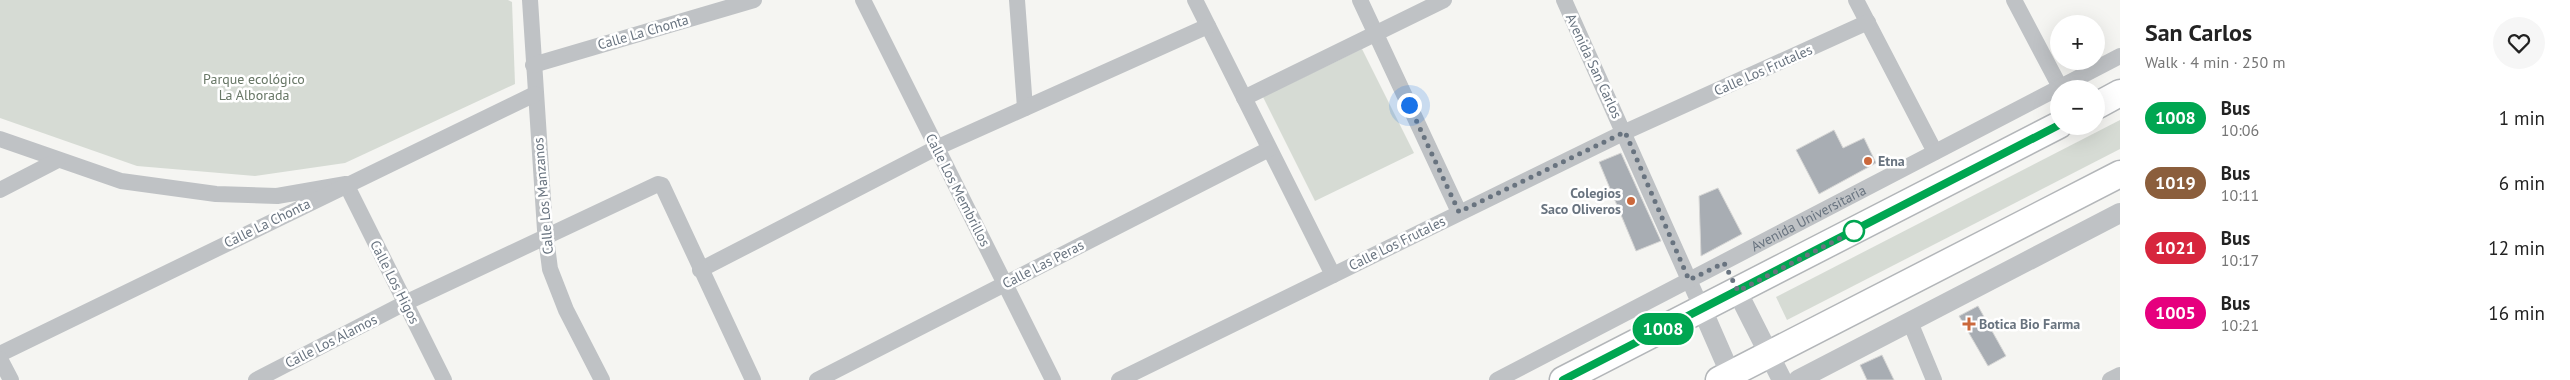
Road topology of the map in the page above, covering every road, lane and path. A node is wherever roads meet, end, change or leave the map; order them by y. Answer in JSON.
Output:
{"nodes":[{"id":1,"x":530,"y":0,"type":"edge"},
{"id":2,"x":754,"y":0,"type":"edge"},
{"id":3,"x":863,"y":0,"type":"edge"},
{"id":4,"x":1017,"y":0,"type":"edge"},
{"id":5,"x":1194,"y":0,"type":"edge"},
{"id":6,"x":1360,"y":0,"type":"edge"},
{"id":7,"x":1444,"y":0,"type":"edge"},
{"id":8,"x":1564,"y":0,"type":"edge"},
{"id":9,"x":1856,"y":0,"type":"edge"},
{"id":10,"x":2014,"y":0,"type":"edge"},
{"id":11,"x":1868,"y":22,"type":"junction"},
{"id":12,"x":1208,"y":26,"type":"junction"},
{"id":13,"x":1376,"y":34,"type":"junction"},
{"id":14,"x":2120,"y":56,"type":"edge"},
{"id":15,"x":533,"y":65,"type":"junction"},
{"id":16,"x":2056,"y":80,"type":"edge"},
{"id":17,"x":2074,"y":80,"type":"edge"},
{"id":18,"x":2050,"y":92,"type":"edge"},
{"id":19,"x":535,"y":94,"type":"junction"},
{"id":20,"x":2120,"y":94,"type":"edge"},
{"id":21,"x":1244,"y":98,"type":"junction"},
{"id":22,"x":2105,"y":102,"type":"edge"},
{"id":23,"x":1026,"y":108,"type":"junction"},
{"id":24,"x":2050,"y":130,"type":"edge"},
{"id":25,"x":1625,"y":132,"type":"junction"},
{"id":26,"x":3,"y":143,"type":"edge"},
{"id":27,"x":936,"y":148,"type":"junction"},
{"id":28,"x":1269,"y":149,"type":"junction"},
{"id":29,"x":1936,"y":152,"type":"junction"},
{"id":30,"x":58,"y":160,"type":"junction"},
{"id":31,"x":2120,"y":174,"type":"edge"},
{"id":32,"x":346,"y":184,"type":"junction"},
{"id":33,"x":0,"y":190,"type":"edge"},
{"id":34,"x":1459,"y":212,"type":"junction"},
{"id":35,"x":2120,"y":213,"type":"edge"},
{"id":36,"x":546,"y":235,"type":"junction"},
{"id":37,"x":1724,"y":263,"type":"junction"},
{"id":38,"x":700,"y":270,"type":"junction"},
{"id":39,"x":1333,"y":275,"type":"junction"},
{"id":40,"x":1689,"y":280,"type":"junction"},
{"id":41,"x":1006,"y":284,"type":"junction"},
{"id":42,"x":1738,"y":291,"type":"junction"},
{"id":43,"x":405,"y":303,"type":"junction"},
{"id":44,"x":1702,"y":309,"type":"junction"},
{"id":45,"x":1910,"y":322,"type":"junction"},
{"id":46,"x":0,"y":354,"type":"edge"},
{"id":47,"x":1769,"y":354,"type":"junction"},
{"id":48,"x":0,"y":359,"type":"edge"},
{"id":49,"x":2120,"y":375,"type":"edge"},
{"id":50,"x":1727,"y":378,"type":"edge"},
{"id":51,"x":11,"y":380,"type":"edge"},
{"id":52,"x":256,"y":380,"type":"edge"},
{"id":53,"x":444,"y":380,"type":"edge"},
{"id":54,"x":602,"y":380,"type":"edge"},
{"id":55,"x":754,"y":380,"type":"edge"},
{"id":56,"x":817,"y":380,"type":"edge"},
{"id":57,"x":1053,"y":380,"type":"edge"},
{"id":58,"x":1120,"y":380,"type":"edge"},
{"id":59,"x":1497,"y":380,"type":"edge"},
{"id":60,"x":1563,"y":380,"type":"edge"},
{"id":61,"x":1782,"y":380,"type":"edge"},
{"id":62,"x":1798,"y":380,"type":"edge"},
{"id":63,"x":1934,"y":380,"type":"edge"},
{"id":64,"x":2110,"y":380,"type":"edge"}],
"edges":[{"from":1,"to":15,"type":"street","name":"Calle Los Manzanos"},
{"from":2,"to":15,"type":"street","name":"Calle La Chonta"},
{"from":3,"to":27,"type":"street","name":"Calle Los Membrillos"},
{"from":4,"to":23,"type":"street"},
{"from":5,"to":12,"type":"street"},
{"from":6,"to":13,"type":"street"},
{"from":7,"to":13,"type":"street"},
{"from":8,"to":25,"type":"street","name":"Avenida San Carlos"},
{"from":9,"to":11,"type":"street"},
{"from":10,"to":16,"type":"street"},
{"from":11,"to":25,"type":"street","name":"Calle Los Frutales"},
{"from":11,"to":29,"type":"street"},
{"from":12,"to":21,"type":"street"},
{"from":12,"to":23,"type":"street"},
{"from":13,"to":21,"type":"street"},
{"from":13,"to":34,"type":"street"},
{"from":14,"to":17,"type":"street","name":"Avenida Universitaria"},
{"from":15,"to":19,"type":"street","name":"Calle Los Manzanos"},
{"from":18,"to":29,"type":"street","name":"Avenida Universitaria"},
{"from":19,"to":32,"type":"street","name":"Calle La Chonta"},
{"from":19,"to":36,"type":"street","name":"Calle Los Manzanos"},
{"from":20,"to":22,"type":"main road"},
{"from":21,"to":28,"type":"street"},
{"from":23,"to":27,"type":"street"},
{"from":24,"to":42,"type":"main road"},
{"from":25,"to":34,"type":"street","name":"Calle Los Frutales"},
{"from":25,"to":40,"type":"street","name":"Avenida San Carlos"},
{"from":26,"to":30,"type":"street"},
{"from":27,"to":38,"type":"street"},
{"from":27,"to":41,"type":"street","name":"Calle Los Membrillos"},
{"from":28,"to":39,"type":"street"},
{"from":28,"to":41,"type":"street","name":"Calle Las Peras"},
{"from":29,"to":37,"type":"street","name":"Avenida Universitaria"},
{"from":30,"to":32,"type":"street"},
{"from":30,"to":33,"type":"street"},
{"from":31,"to":47,"type":"main road"},
{"from":32,"to":43,"type":"street","name":"Calle Los Higos"},
{"from":32,"to":46,"type":"street","name":"Calle La Chonta"},
{"from":34,"to":39,"type":"street","name":"Calle Los Frutales"},
{"from":35,"to":45,"type":"street"},
{"from":36,"to":38,"type":"street","name":"Calle Los Alamos"},
{"from":36,"to":43,"type":"street","name":"Calle Los Alamos"},
{"from":36,"to":54,"type":"street","name":"Calle Los Manzanos"},
{"from":37,"to":40,"type":"street","name":"Avenida Universitaria"},
{"from":37,"to":42,"type":"street"},
{"from":38,"to":55,"type":"street"},
{"from":39,"to":58,"type":"street","name":"Calle Los Frutales"},
{"from":40,"to":44,"type":"street","name":"Avenida San Carlos"},
{"from":40,"to":59,"type":"street","name":"Avenida Universitaria"},
{"from":41,"to":56,"type":"street","name":"Calle Las Peras"},
{"from":41,"to":57,"type":"street","name":"Calle Los Membrillos"},
{"from":42,"to":44,"type":"main road"},
{"from":42,"to":47,"type":"street"},
{"from":43,"to":52,"type":"street","name":"Calle Los Alamos"},
{"from":43,"to":53,"type":"street","name":"Calle Los Higos"},
{"from":44,"to":50,"type":"street","name":"Avenida San Carlos"},
{"from":44,"to":60,"type":"main road"},
{"from":45,"to":62,"type":"street"},
{"from":45,"to":63,"type":"street"},
{"from":47,"to":50,"type":"main road"},
{"from":47,"to":61,"type":"street"},
{"from":48,"to":51,"type":"street"},
{"from":49,"to":64,"type":"street"}]}
